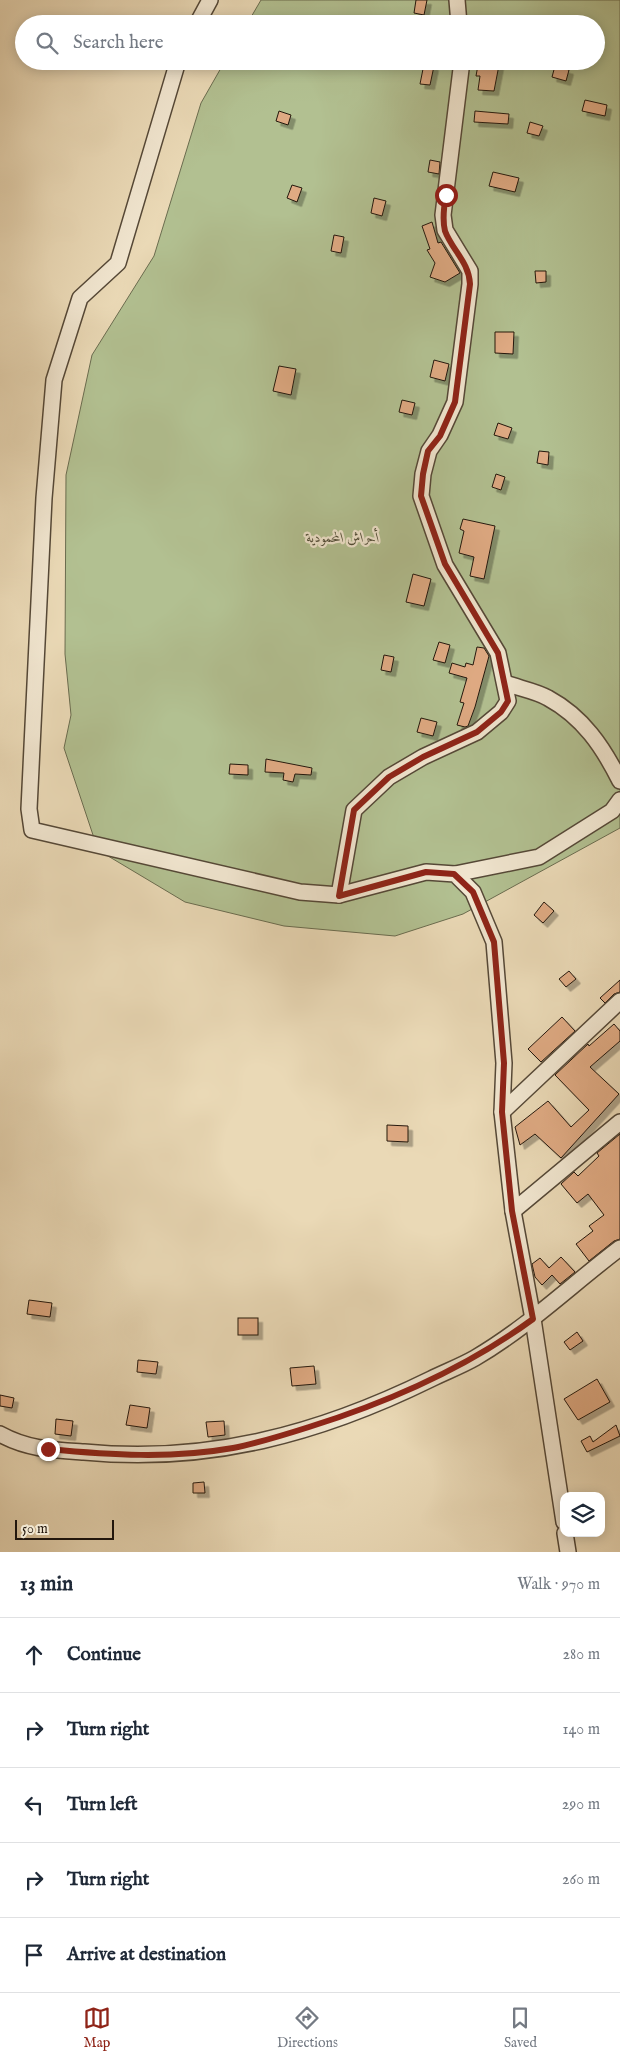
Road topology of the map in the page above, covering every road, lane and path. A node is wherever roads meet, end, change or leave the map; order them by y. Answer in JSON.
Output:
{"nodes":[{"id":1,"x":210,"y":0,"type":"edge"},
{"id":2,"x":458,"y":0,"type":"edge"},
{"id":3,"x":202,"y":15,"type":"edge"},
{"id":4,"x":459,"y":15,"type":"edge"},
{"id":5,"x":175,"y":70,"type":"edge"},
{"id":6,"x":461,"y":70,"type":"edge"},
{"id":7,"x":504,"y":683,"type":"junction"},
{"id":8,"x":620,"y":781,"type":"edge"},
{"id":9,"x":620,"y":800,"type":"edge"},
{"id":10,"x":454,"y":874,"type":"junction"},
{"id":11,"x":339,"y":896,"type":"junction"},
{"id":12,"x":620,"y":1001,"type":"edge"},
{"id":13,"x":502,"y":1112,"type":"junction"},
{"id":14,"x":620,"y":1122,"type":"edge"},
{"id":15,"x":512,"y":1211,"type":"junction"},
{"id":16,"x":620,"y":1248,"type":"edge"},
{"id":17,"x":533,"y":1319,"type":"junction"},
{"id":18,"x":0,"y":1434,"type":"edge"},
{"id":19,"x":560,"y":1496,"type":"edge"},
{"id":20,"x":566,"y":1537,"type":"edge"},
{"id":21,"x":568,"y":1552,"type":"edge"}],
"edges":[{"from":1,"to":3,"type":"street"},
{"from":2,"to":4,"type":"street"},
{"from":5,"to":11,"type":"street"},
{"from":6,"to":7,"type":"street"},
{"from":7,"to":8,"type":"street"},
{"from":7,"to":11,"type":"street"},
{"from":9,"to":10,"type":"street"},
{"from":10,"to":11,"type":"street"},
{"from":10,"to":13,"type":"street"},
{"from":12,"to":13,"type":"street"},
{"from":13,"to":15,"type":"street"},
{"from":14,"to":15,"type":"street"},
{"from":15,"to":17,"type":"street"},
{"from":16,"to":17,"type":"street"},
{"from":17,"to":18,"type":"street"},
{"from":17,"to":19,"type":"street"},
{"from":20,"to":21,"type":"street"}]}
